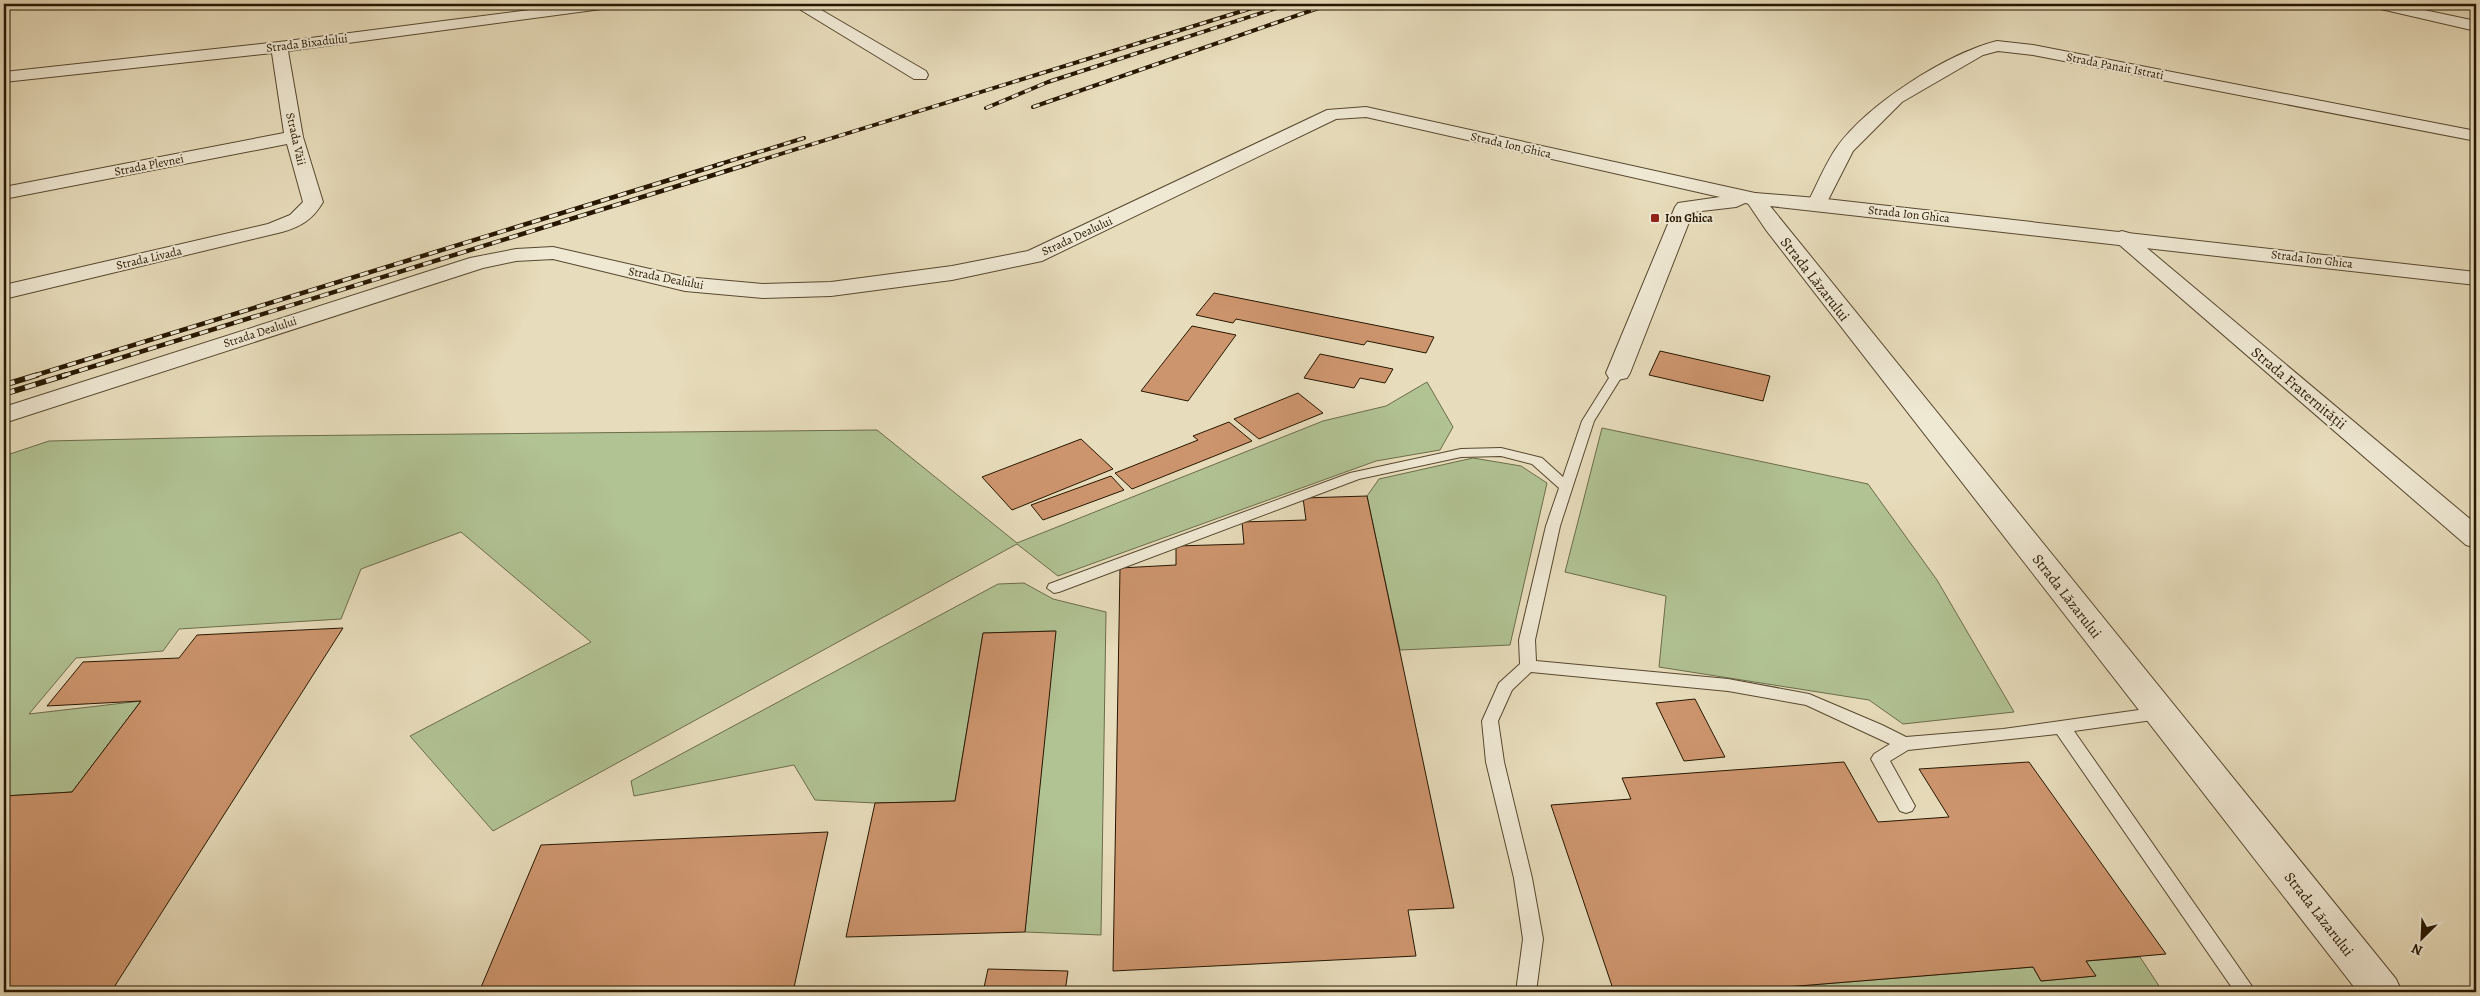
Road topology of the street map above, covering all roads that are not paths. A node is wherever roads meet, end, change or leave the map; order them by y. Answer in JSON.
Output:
{"nodes":[{"id":1,"x":609,"y":4,"type":"edge"},
{"id":2,"x":800,"y":4,"type":"edge"},
{"id":3,"x":2376,"y":4,"type":"edge"},
{"id":4,"x":2476,"y":26,"type":"edge"},
{"id":5,"x":279,"y":47,"type":"junction"},
{"id":6,"x":920,"y":76,"type":"dead end"},
{"id":7,"x":4,"y":77,"type":"edge"},
{"id":8,"x":1349,"y":112,"type":"joint"},
{"id":9,"x":2476,"y":136,"type":"edge"},
{"id":10,"x":294,"y":137,"type":"junction"},
{"id":11,"x":4,"y":193,"type":"edge"},
{"id":12,"x":1755,"y":199,"type":"junction"},
{"id":13,"x":1817,"y":204,"type":"junction"},
{"id":14,"x":294,"y":222,"type":"joint"},
{"id":15,"x":2122,"y":238,"type":"junction"},
{"id":16,"x":2476,"y":278,"type":"edge"},
{"id":17,"x":4,"y":292,"type":"edge"},
{"id":18,"x":1618,"y":373,"type":"joint"},
{"id":19,"x":4,"y":415,"type":"edge"},
{"id":20,"x":1566,"y":487,"type":"junction"},
{"id":21,"x":2476,"y":539,"type":"edge"},
{"id":22,"x":1054,"y":588,"type":"dead end"},
{"id":23,"x":1528,"y":666,"type":"junction"},
{"id":24,"x":2160,"y":712,"type":"junction"},
{"id":25,"x":2061,"y":726,"type":"junction"},
{"id":26,"x":1904,"y":744,"type":"junction"},
{"id":27,"x":1906,"y":806,"type":"dead end"},
{"id":28,"x":1526,"y":992,"type":"edge"},
{"id":29,"x":2246,"y":992,"type":"edge"},
{"id":30,"x":2382,"y":992,"type":"edge"}],
"edges":[{"from":1,"to":5,"type":"street","name":"Strada Bixadului"},
{"from":2,"to":6,"type":"street"},
{"from":3,"to":4,"type":"street"},
{"from":5,"to":7,"type":"street","name":"Strada Bixadului"},
{"from":5,"to":10,"type":"street","name":"Strada Văii"},
{"from":8,"to":12,"type":"street","name":"Strada Ion Ghica"},
{"from":8,"to":19,"type":"street","name":"Strada Dealului"},
{"from":9,"to":13,"type":"street","name":"Strada Panait Istrati"},
{"from":10,"to":11,"type":"street","name":"Strada Plevnei"},
{"from":10,"to":14,"type":"street","name":"Strada Văii"},
{"from":12,"to":13,"type":"street","name":"Strada Ion Ghica"},
{"from":12,"to":18,"type":"street"},
{"from":12,"to":24,"type":"street","name":"Strada Lăzarului"},
{"from":13,"to":15,"type":"street","name":"Strada Ion Ghica"},
{"from":14,"to":17,"type":"street","name":"Strada Livada"},
{"from":15,"to":16,"type":"street","name":"Strada Ion Ghica"},
{"from":15,"to":21,"type":"street","name":"Strada Fraternității"},
{"from":18,"to":20,"type":"lane"},
{"from":20,"to":22,"type":"lane"},
{"from":20,"to":23,"type":"lane"},
{"from":23,"to":26,"type":"lane"},
{"from":23,"to":28,"type":"lane"},
{"from":24,"to":25,"type":"lane"},
{"from":24,"to":30,"type":"street","name":"Strada Lăzarului"},
{"from":25,"to":26,"type":"lane"},
{"from":25,"to":29,"type":"lane"},
{"from":26,"to":27,"type":"lane"}]}
